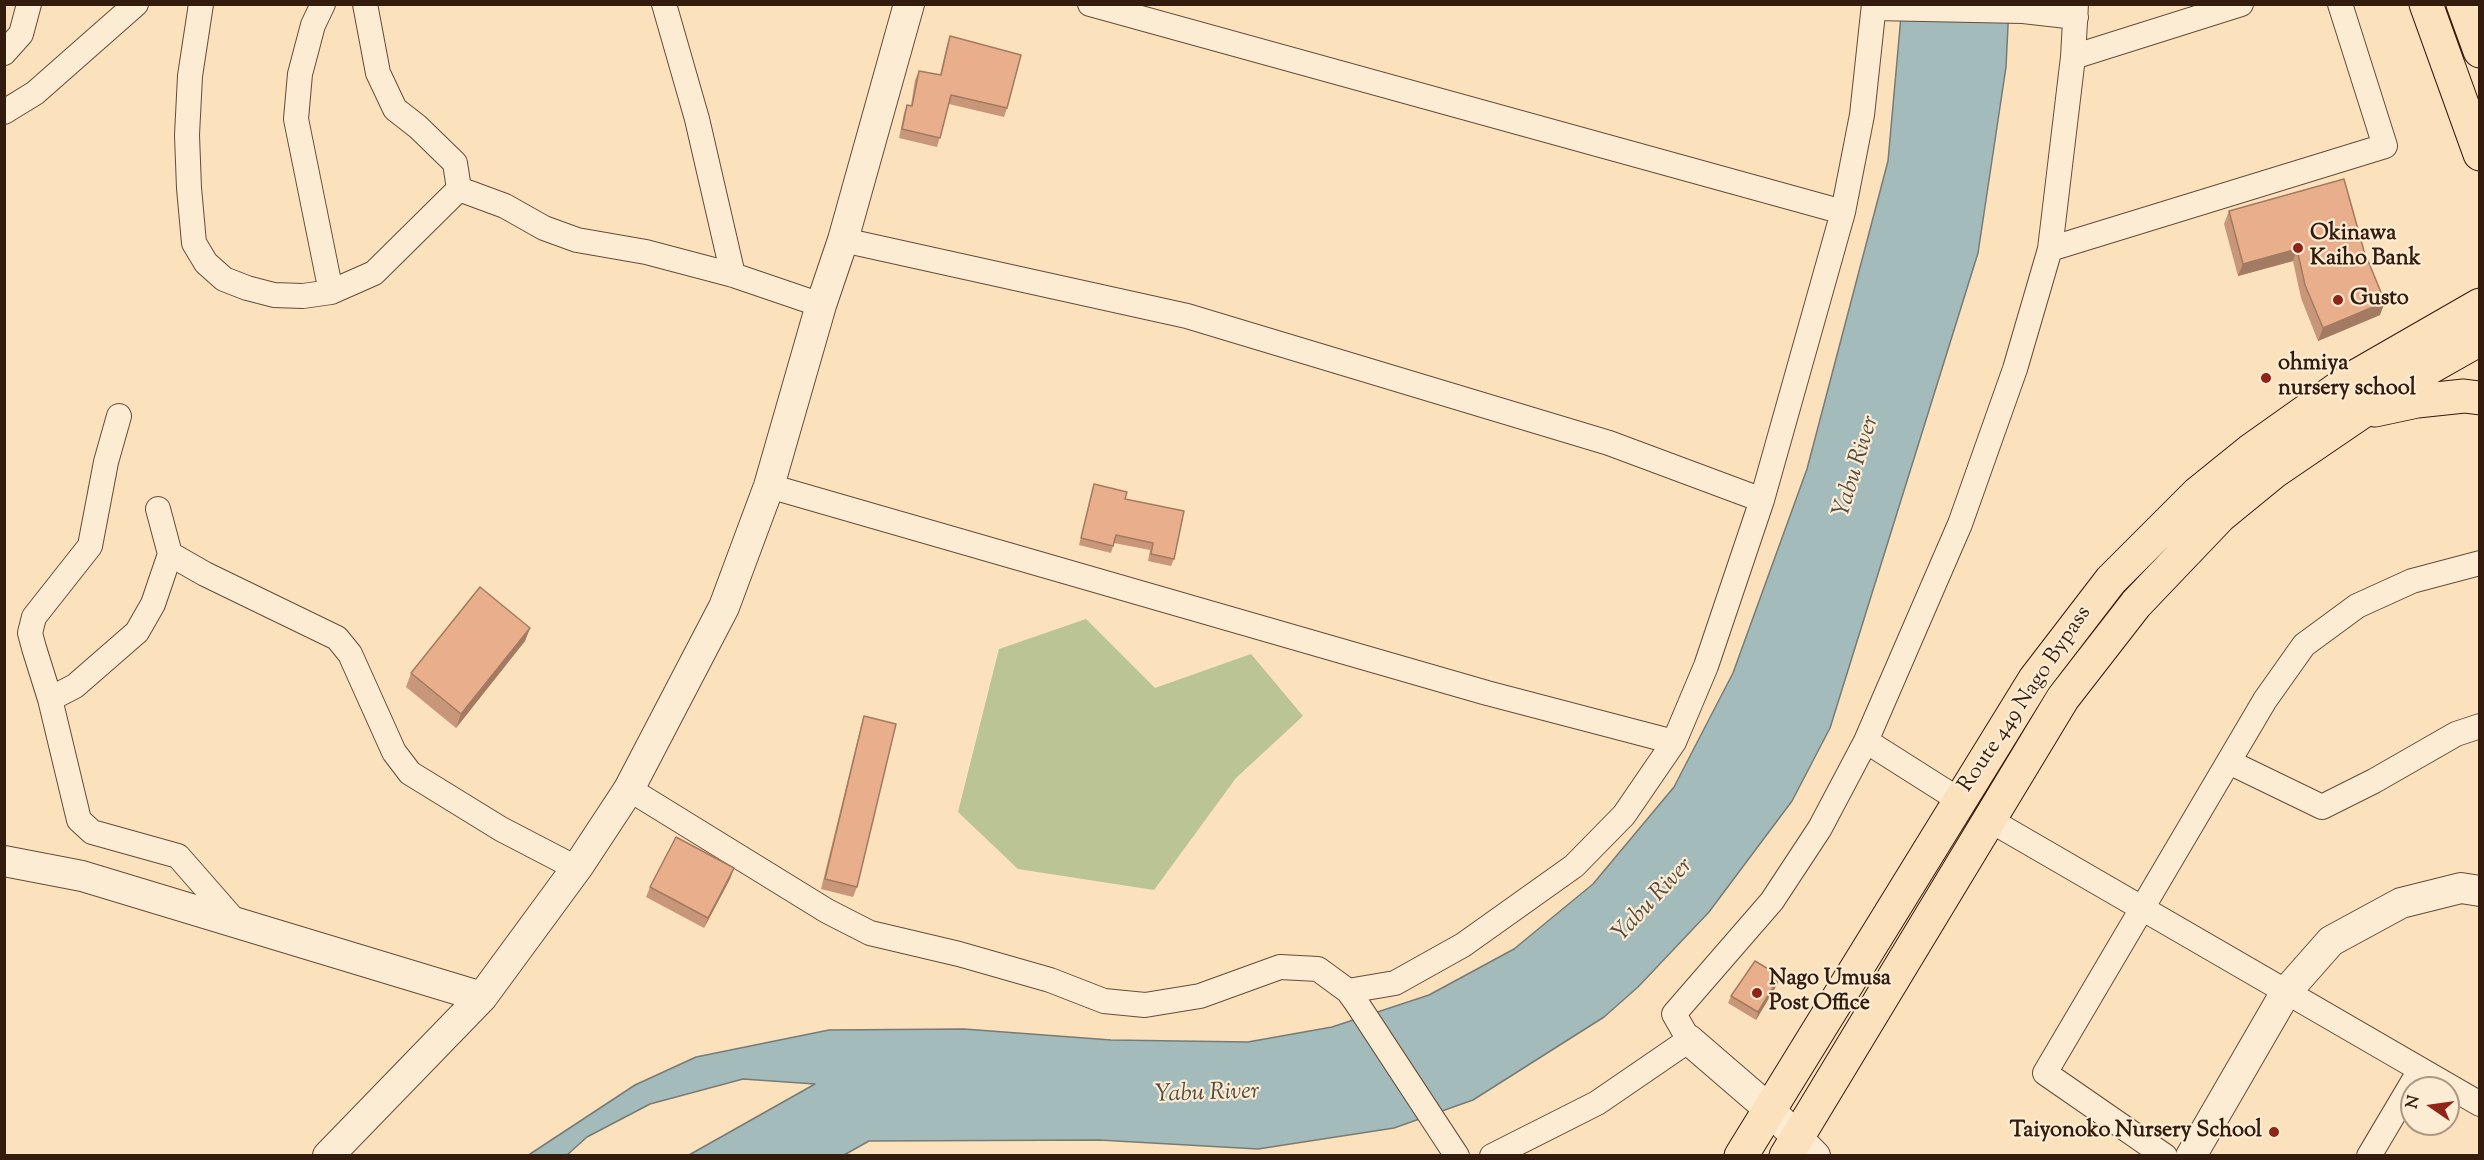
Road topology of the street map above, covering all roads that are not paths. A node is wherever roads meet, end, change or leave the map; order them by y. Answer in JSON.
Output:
{"nodes":[{"id":1,"x":29,"y":4,"type":"edge"},
{"id":2,"x":136,"y":4,"type":"edge"},
{"id":3,"x":201,"y":4,"type":"edge"},
{"id":4,"x":323,"y":4,"type":"edge"},
{"id":5,"x":365,"y":4,"type":"edge"},
{"id":6,"x":664,"y":4,"type":"edge"},
{"id":7,"x":909,"y":4,"type":"edge"},
{"id":8,"x":1090,"y":4,"type":"edge"},
{"id":9,"x":2241,"y":4,"type":"edge"},
{"id":10,"x":2340,"y":4,"type":"edge"},
{"id":11,"x":2426,"y":4,"type":"edge"},
{"id":12,"x":2464,"y":5,"type":"edge"},
{"id":13,"x":1879,"y":6,"type":"edge"},
{"id":14,"x":2076,"y":11,"type":"edge"},
{"id":15,"x":2480,"y":51,"type":"edge"},
{"id":16,"x":4,"y":53,"type":"edge"},
{"id":17,"x":2073,"y":57,"type":"junction"},
{"id":18,"x":4,"y":112,"type":"edge"},
{"id":19,"x":2480,"y":154,"type":"edge"},
{"id":20,"x":459,"y":189,"type":"junction"},
{"id":21,"x":1843,"y":212,"type":"junction"},
{"id":22,"x":843,"y":240,"type":"junction"},
{"id":23,"x":2050,"y":249,"type":"junction"},
{"id":24,"x":733,"y":275,"type":"junction"},
{"id":25,"x":331,"y":292,"type":"junction"},
{"id":26,"x":821,"y":305,"type":"junction"},
{"id":27,"x":2480,"y":305,"type":"edge"},
{"id":28,"x":2480,"y":339,"type":"edge"},
{"id":29,"x":2480,"y":398,"type":"edge"},
{"id":30,"x":119,"y":416,"type":"dead end"},
{"id":31,"x":2351,"y":418,"type":"junction"},
{"id":32,"x":769,"y":486,"type":"junction"},
{"id":33,"x":1762,"y":500,"type":"junction"},
{"id":34,"x":158,"y":509,"type":"dead end"},
{"id":35,"x":170,"y":554,"type":"junction"},
{"id":36,"x":2480,"y":563,"type":"edge"},
{"id":37,"x":50,"y":699,"type":"junction"},
{"id":38,"x":2480,"y":726,"type":"edge"},
{"id":39,"x":1866,"y":741,"type":"junction"},
{"id":40,"x":1674,"y":742,"type":"junction"},
{"id":41,"x":2229,"y":762,"type":"junction"},
{"id":42,"x":629,"y":789,"type":"junction"},
{"id":43,"x":1959,"y":800,"type":"junction"},
{"id":44,"x":1988,"y":819,"type":"junction"},
{"id":45,"x":4,"y":861,"type":"edge"},
{"id":46,"x":576,"y":868,"type":"junction"},
{"id":47,"x":2480,"y":891,"type":"edge"},
{"id":48,"x":2142,"y":908,"type":"junction"},
{"id":49,"x":234,"y":920,"type":"junction"},
{"id":50,"x":2286,"y":992,"type":"junction"},
{"id":51,"x":482,"y":997,"type":"junction"},
{"id":52,"x":1352,"y":997,"type":"junction"},
{"id":53,"x":1689,"y":1040,"type":"junction"},
{"id":54,"x":2420,"y":1070,"type":"junction"},
{"id":55,"x":2480,"y":1104,"type":"edge"},
{"id":56,"x":1769,"y":1109,"type":"junction"},
{"id":57,"x":1799,"y":1149,"type":"edge"},
{"id":58,"x":328,"y":1155,"type":"edge"},
{"id":59,"x":1456,"y":1155,"type":"edge"},
{"id":60,"x":1492,"y":1155,"type":"edge"},
{"id":61,"x":1741,"y":1155,"type":"edge"},
{"id":62,"x":2165,"y":1155,"type":"edge"},
{"id":63,"x":2191,"y":1155,"type":"edge"},
{"id":64,"x":2369,"y":1155,"type":"edge"}],
"edges":[{"from":1,"to":16,"type":"street"},
{"from":2,"to":18,"type":"street"},
{"from":3,"to":25,"type":"street"},
{"from":4,"to":25,"type":"street"},
{"from":5,"to":20,"type":"street"},
{"from":6,"to":24,"type":"street"},
{"from":7,"to":22,"type":"street"},
{"from":8,"to":21,"type":"street"},
{"from":9,"to":17,"type":"street"},
{"from":10,"to":23,"type":"street"},
{"from":11,"to":19,"type":"highway"},
{"from":12,"to":15,"type":"highway"},
{"from":13,"to":14,"type":"street"},
{"from":13,"to":21,"type":"street"},
{"from":14,"to":17,"type":"street"},
{"from":17,"to":23,"type":"street"},
{"from":20,"to":24,"type":"street"},
{"from":20,"to":25,"type":"street"},
{"from":21,"to":33,"type":"street"},
{"from":22,"to":26,"type":"street"},
{"from":22,"to":33,"type":"street"},
{"from":23,"to":39,"type":"street"},
{"from":24,"to":26,"type":"street"},
{"from":26,"to":32,"type":"street"},
{"from":27,"to":43,"type":"highway","name":"Route 449 Nago Bypass"},
{"from":28,"to":31,"type":"highway","name":"Route 449 Nago Bypass"},
{"from":29,"to":31,"type":"highway"},
{"from":30,"to":37,"type":"street"},
{"from":31,"to":44,"type":"highway","name":"Route 449 Nago Bypass"},
{"from":32,"to":40,"type":"street"},
{"from":32,"to":42,"type":"street"},
{"from":33,"to":40,"type":"street"},
{"from":34,"to":35,"type":"street"},
{"from":35,"to":37,"type":"street"},
{"from":35,"to":46,"type":"street"},
{"from":36,"to":41,"type":"street"},
{"from":37,"to":49,"type":"street"},
{"from":38,"to":41,"type":"street"},
{"from":39,"to":43,"type":"street"},
{"from":39,"to":53,"type":"street"},
{"from":40,"to":52,"type":"street"},
{"from":41,"to":48,"type":"street"},
{"from":42,"to":46,"type":"street"},
{"from":42,"to":52,"type":"street"},
{"from":43,"to":56,"type":"highway","name":"Route 449 Nago Bypass"},
{"from":44,"to":48,"type":"street"},
{"from":44,"to":57,"type":"highway","name":"Route 449 Nago Bypass"},
{"from":45,"to":49,"type":"street"},
{"from":46,"to":51,"type":"street"},
{"from":47,"to":50,"type":"street"},
{"from":48,"to":50,"type":"street"},
{"from":48,"to":62,"type":"street"},
{"from":49,"to":51,"type":"street"},
{"from":50,"to":54,"type":"street"},
{"from":50,"to":63,"type":"street"},
{"from":51,"to":58,"type":"street"},
{"from":52,"to":59,"type":"street"},
{"from":53,"to":56,"type":"street"},
{"from":53,"to":60,"type":"street"},
{"from":54,"to":55,"type":"street"},
{"from":54,"to":64,"type":"street"},
{"from":56,"to":57,"type":"street"},
{"from":56,"to":61,"type":"highway","name":"Route 449 Nago Bypass"}]}
